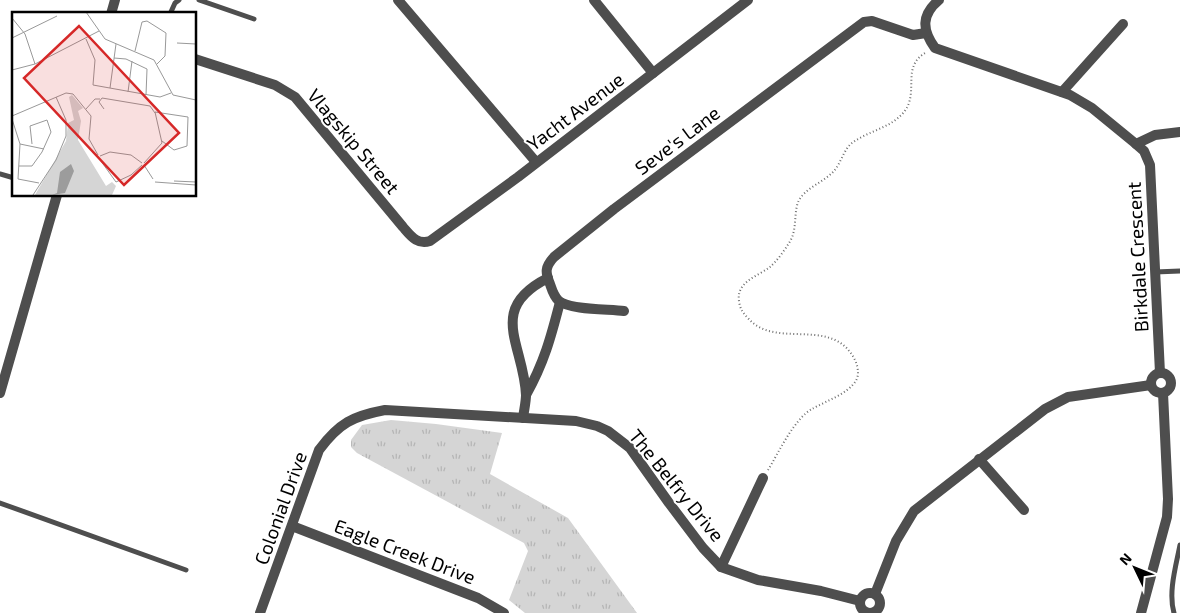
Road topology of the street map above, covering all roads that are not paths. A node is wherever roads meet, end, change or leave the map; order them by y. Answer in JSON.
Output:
{"nodes":[{"id":1,"x":179,"y":0,"type":"edge"},
{"id":2,"x":199,"y":0,"type":"edge"},
{"id":3,"x":398,"y":0,"type":"edge"},
{"id":4,"x":594,"y":0,"type":"edge"},
{"id":5,"x":748,"y":0,"type":"edge"},
{"id":6,"x":939,"y":0,"type":"edge"},
{"id":7,"x":171,"y":12,"type":"edge"},
{"id":8,"x":254,"y":19,"type":"dead end"},
{"id":9,"x":1122,"y":24,"type":"dead end"},
{"id":10,"x":926,"y":34,"type":"junction"},
{"id":11,"x":196,"y":59,"type":"edge"},
{"id":12,"x":653,"y":73,"type":"junction"},
{"id":13,"x":1062,"y":92,"type":"junction"},
{"id":14,"x":1180,"y":132,"type":"edge"},
{"id":15,"x":1136,"y":144,"type":"junction"},
{"id":16,"x":536,"y":162,"type":"junction"},
{"id":17,"x":57,"y":196,"type":"edge"},
{"id":18,"x":419,"y":242,"type":"joint"},
{"id":19,"x":1180,"y":271,"type":"edge"},
{"id":20,"x":1154,"y":272,"type":"junction"},
{"id":21,"x":548,"y":278,"type":"junction"},
{"id":22,"x":560,"y":302,"type":"junction"},
{"id":23,"x":624,"y":311,"type":"dead end"},
{"id":24,"x":1160,"y":373,"type":"junction"},
{"id":25,"x":1176,"y":383,"type":"edge"},
{"id":26,"x":1151,"y":385,"type":"junction"},
{"id":27,"x":0,"y":393,"type":"edge"},
{"id":28,"x":1163,"y":393,"type":"junction"},
{"id":29,"x":526,"y":395,"type":"junction"},
{"id":30,"x":524,"y":418,"type":"junction"},
{"id":31,"x":345,"y":423,"type":"joint"},
{"id":32,"x":979,"y":460,"type":"junction"},
{"id":33,"x":763,"y":478,"type":"road end"},
{"id":34,"x":0,"y":503,"type":"edge"},
{"id":35,"x":1024,"y":510,"type":"dead end"},
{"id":36,"x":292,"y":526,"type":"junction"},
{"id":37,"x":1180,"y":545,"type":"edge"},
{"id":38,"x":722,"y":567,"type":"junction"},
{"id":39,"x":186,"y":570,"type":"dead end"},
{"id":40,"x":876,"y":594,"type":"junction"},
{"id":41,"x":860,"y":601,"type":"junction"},
{"id":42,"x":880,"y":611,"type":"edge"},
{"id":43,"x":260,"y":613,"type":"edge"},
{"id":44,"x":504,"y":613,"type":"edge"},
{"id":45,"x":1141,"y":613,"type":"edge"},
{"id":46,"x":1174,"y":613,"type":"edge"}],
"edges":[{"from":1,"to":7,"type":"lane"},
{"from":2,"to":8,"type":"lane"},
{"from":3,"to":16,"type":"street"},
{"from":4,"to":12,"type":"street"},
{"from":5,"to":12,"type":"street","name":"Yacht Avenue"},
{"from":6,"to":10,"type":"street"},
{"from":9,"to":13,"type":"street"},
{"from":10,"to":13,"type":"street","name":"Birkdale Crescent"},
{"from":10,"to":21,"type":"street","name":"Seve's Lane"},
{"from":11,"to":18,"type":"street","name":"Vlagskip Street"},
{"from":12,"to":16,"type":"street","name":"Yacht Avenue"},
{"from":13,"to":15,"type":"street","name":"Birkdale Crescent"},
{"from":14,"to":15,"type":"street"},
{"from":15,"to":20,"type":"street","name":"Birkdale Crescent"},
{"from":16,"to":18,"type":"street","name":"Yacht Avenue"},
{"from":17,"to":27,"type":"street"},
{"from":19,"to":20,"type":"lane"},
{"from":20,"to":24,"type":"street","name":"Birkdale Crescent"},
{"from":21,"to":22,"type":"street"},
{"from":21,"to":29,"type":"street"},
{"from":22,"to":23,"type":"street"},
{"from":22,"to":29,"type":"street"},
{"from":24,"to":25,"type":"street"},
{"from":24,"to":26,"type":"street"},
{"from":25,"to":28,"type":"street"},
{"from":26,"to":28,"type":"street"},
{"from":26,"to":32,"type":"street"},
{"from":28,"to":45,"type":"street"},
{"from":29,"to":30,"type":"street"},
{"from":30,"to":31,"type":"street","name":"The Belfry Drive"},
{"from":30,"to":38,"type":"street","name":"The Belfry Drive"},
{"from":31,"to":36,"type":"street","name":"Colonial Drive"},
{"from":32,"to":35,"type":"street"},
{"from":32,"to":40,"type":"street"},
{"from":33,"to":38,"type":"street"},
{"from":34,"to":39,"type":"lane"},
{"from":36,"to":43,"type":"street","name":"Colonial Drive"},
{"from":36,"to":44,"type":"street","name":"Eagle Creek Drive"},
{"from":37,"to":46,"type":"lane"},
{"from":38,"to":41,"type":"street","name":"The Belfry Drive"},
{"from":40,"to":41,"type":"street"},
{"from":40,"to":42,"type":"street"},
{"from":41,"to":42,"type":"street"}]}
